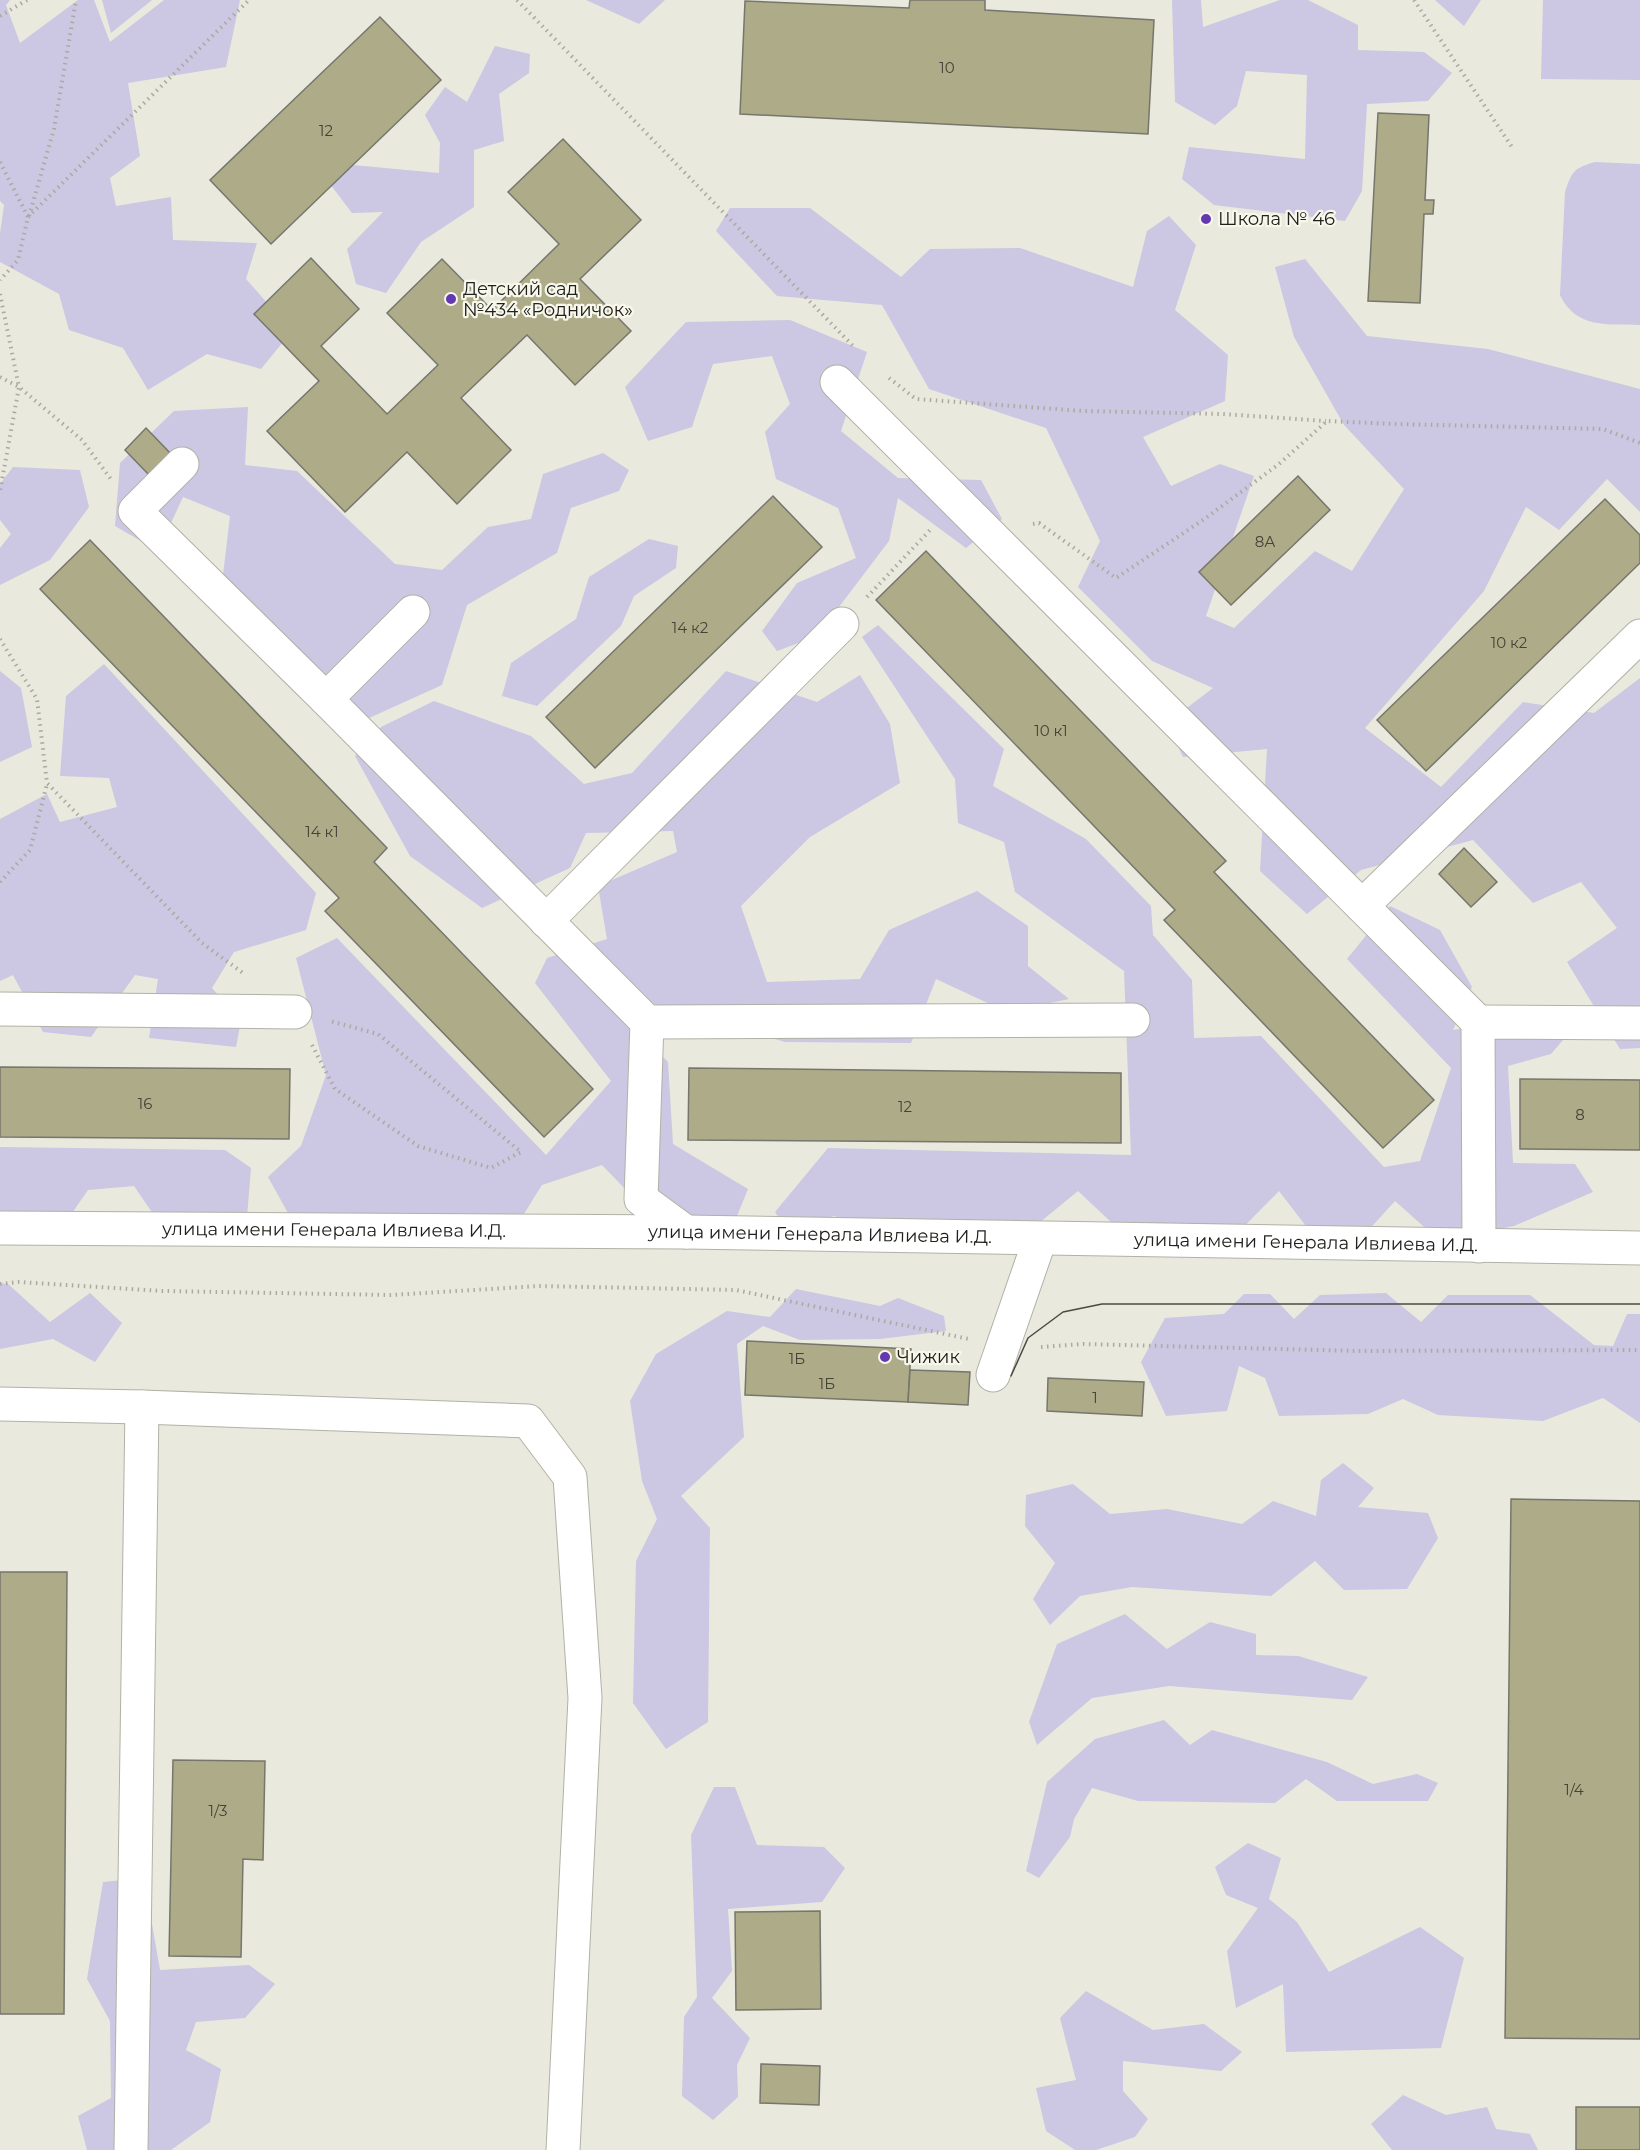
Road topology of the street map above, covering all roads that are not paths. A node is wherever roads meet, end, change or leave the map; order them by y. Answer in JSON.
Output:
{"nodes":[{"id":1,"x":841,"y":386,"type":"road end"},
{"id":2,"x":182,"y":465,"type":"dead end"},
{"id":3,"x":413,"y":612,"type":"dead end"},
{"id":4,"x":842,"y":624,"type":"road end"},
{"id":5,"x":1640,"y":636,"type":"edge"},
{"id":6,"x":326,"y":699,"type":"junction"},
{"id":7,"x":1362,"y":906,"type":"junction"},
{"id":8,"x":546,"y":921,"type":"junction"},
{"id":9,"x":0,"y":1009,"type":"edge"},
{"id":10,"x":295,"y":1011,"type":"road end"},
{"id":11,"x":1133,"y":1020,"type":"dead end"},
{"id":12,"x":647,"y":1022,"type":"junction"},
{"id":13,"x":1478,"y":1022,"type":"junction"},
{"id":14,"x":1640,"y":1023,"type":"edge"},
{"id":15,"x":0,"y":1228,"type":"edge"},
{"id":16,"x":686,"y":1232,"type":"junction"},
{"id":17,"x":1040,"y":1239,"type":"junction"},
{"id":18,"x":1479,"y":1246,"type":"junction"},
{"id":19,"x":1640,"y":1248,"type":"edge"},
{"id":20,"x":998,"y":1360,"type":"road end"},
{"id":21,"x":0,"y":1404,"type":"edge"},
{"id":22,"x":142,"y":1407,"type":"junction"},
{"id":23,"x":131,"y":2150,"type":"edge"},
{"id":24,"x":563,"y":2150,"type":"edge"}],
"edges":[{"from":1,"to":7,"type":"street"},
{"from":2,"to":6,"type":"street"},
{"from":3,"to":6,"type":"street"},
{"from":4,"to":8,"type":"street"},
{"from":5,"to":7,"type":"street"},
{"from":6,"to":8,"type":"street"},
{"from":7,"to":13,"type":"street"},
{"from":8,"to":12,"type":"street"},
{"from":9,"to":10,"type":"street"},
{"from":11,"to":12,"type":"street"},
{"from":12,"to":16,"type":"street"},
{"from":13,"to":14,"type":"street"},
{"from":13,"to":18,"type":"street"},
{"from":15,"to":16,"type":"street","name":"улица имени Генерала Ивлиева И.Д."},
{"from":16,"to":17,"type":"street","name":"улица имени Генерала Ивлиева И.Д."},
{"from":17,"to":18,"type":"street","name":"улица имени Генерала Ивлиева И.Д."},
{"from":17,"to":20,"type":"street"},
{"from":18,"to":19,"type":"street","name":"улица имени Генерала Ивлиева И.Д."},
{"from":21,"to":22,"type":"street"},
{"from":22,"to":23,"type":"street"},
{"from":22,"to":24,"type":"street"}]}
